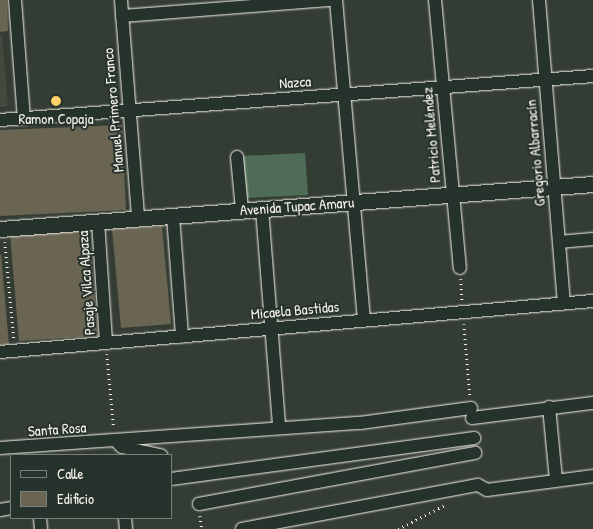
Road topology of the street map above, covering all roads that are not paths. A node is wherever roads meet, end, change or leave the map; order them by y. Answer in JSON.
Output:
{"nodes":[{"id":1,"x":15,"y":0,"type":"edge"},
{"id":2,"x":121,"y":0,"type":"edge"},
{"id":3,"x":332,"y":0,"type":"edge"},
{"id":4,"x":336,"y":0,"type":"edge"},
{"id":5,"x":435,"y":0,"type":"edge"},
{"id":6,"x":539,"y":0,"type":"edge"},
{"id":7,"x":227,"y":4,"type":"edge"},
{"id":8,"x":122,"y":16,"type":"junction"},
{"id":9,"x":593,"y":76,"type":"edge"},
{"id":10,"x":546,"y":80,"type":"junction"},
{"id":11,"x":443,"y":87,"type":"junction"},
{"id":12,"x":345,"y":95,"type":"junction"},
{"id":13,"x":129,"y":110,"type":"junction"},
{"id":14,"x":24,"y":119,"type":"junction"},
{"id":15,"x":0,"y":120,"type":"edge"},
{"id":16,"x":238,"y":157,"type":"dead end"},
{"id":17,"x":593,"y":184,"type":"edge"},
{"id":18,"x":555,"y":187,"type":"junction"},
{"id":19,"x":453,"y":194,"type":"junction"},
{"id":20,"x":354,"y":202,"type":"junction"},
{"id":21,"x":262,"y":209,"type":"junction"},
{"id":22,"x":242,"y":210,"type":"junction"},
{"id":23,"x":172,"y":216,"type":"junction"},
{"id":24,"x":138,"y":218,"type":"junction"},
{"id":25,"x":98,"y":221,"type":"junction"},
{"id":26,"x":2,"y":228,"type":"edge"},
{"id":27,"x":593,"y":239,"type":"edge"},
{"id":28,"x":559,"y":242,"type":"junction"},
{"id":29,"x":460,"y":268,"type":"road end"},
{"id":30,"x":593,"y":300,"type":"edge"},
{"id":31,"x":564,"y":303,"type":"junction"},
{"id":32,"x":364,"y":320,"type":"junction"},
{"id":33,"x":272,"y":329,"type":"junction"},
{"id":34,"x":182,"y":337,"type":"junction"},
{"id":35,"x":106,"y":343,"type":"junction"},
{"id":36,"x":0,"y":352,"type":"edge"},
{"id":37,"x":593,"y":403,"type":"edge"},
{"id":38,"x":549,"y":407,"type":"junction"},
{"id":39,"x":279,"y":427,"type":"junction"},
{"id":40,"x":474,"y":438,"type":"dead end"},
{"id":41,"x":116,"y":441,"type":"junction"},
{"id":42,"x":0,"y":448,"type":"edge"},
{"id":43,"x":475,"y":453,"type":"dead end"},
{"id":44,"x":156,"y":454,"type":"edge"},
{"id":45,"x":593,"y":476,"type":"edge"},
{"id":46,"x":172,"y":479,"type":"edge"},
{"id":47,"x":556,"y":480,"type":"junction"},
{"id":48,"x":199,"y":504,"type":"dead end"},
{"id":49,"x":242,"y":529,"type":"edge"}],
"edges":[{"from":1,"to":14,"type":"street"},
{"from":2,"to":8,"type":"street","name":"Manuel Primero Franco"},
{"from":3,"to":7,"type":"street"},
{"from":4,"to":12,"type":"street"},
{"from":5,"to":11,"type":"street","name":"Patricio Meléndez"},
{"from":6,"to":10,"type":"street","name":"Gregorio Albarracín"},
{"from":7,"to":8,"type":"street"},
{"from":8,"to":13,"type":"street","name":"Manuel Primero Franco"},
{"from":9,"to":10,"type":"street","name":"Nazca"},
{"from":10,"to":11,"type":"street","name":"Nazca"},
{"from":10,"to":18,"type":"street","name":"Gregorio Albarracín"},
{"from":11,"to":12,"type":"street","name":"Nazca"},
{"from":11,"to":19,"type":"street","name":"Patricio Meléndez"},
{"from":12,"to":13,"type":"street","name":"Nazca"},
{"from":12,"to":20,"type":"street"},
{"from":13,"to":14,"type":"street","name":"Nazca"},
{"from":13,"to":24,"type":"street","name":"Manuel Primero Franco"},
{"from":14,"to":15,"type":"street","name":"Nazca"},
{"from":16,"to":22,"type":"street"},
{"from":17,"to":18,"type":"street","name":"Avenida Tupac Amaru"},
{"from":18,"to":19,"type":"street","name":"Avenida Tupac Amaru"},
{"from":18,"to":28,"type":"street","name":"Gregorio Albarracín"},
{"from":19,"to":20,"type":"street","name":"Avenida Tupac Amaru"},
{"from":19,"to":29,"type":"street","name":"Patricio Meléndez"},
{"from":20,"to":21,"type":"street","name":"Avenida Tupac Amaru"},
{"from":20,"to":32,"type":"street"},
{"from":21,"to":22,"type":"street","name":"Avenida Tupac Amaru"},
{"from":21,"to":33,"type":"street"},
{"from":22,"to":23,"type":"street","name":"Avenida Tupac Amaru"},
{"from":23,"to":24,"type":"street","name":"Avenida Tupac Amaru"},
{"from":23,"to":34,"type":"street"},
{"from":24,"to":25,"type":"street","name":"Avenida Tupac Amaru"},
{"from":25,"to":26,"type":"street","name":"Avenida Tupac Amaru"},
{"from":25,"to":35,"type":"street","name":"Pasaje Vilca Alpaza"},
{"from":27,"to":28,"type":"street"},
{"from":28,"to":31,"type":"street","name":"Gregorio Albarracín"},
{"from":30,"to":31,"type":"street","name":"Micaela Bastidas"},
{"from":31,"to":32,"type":"street","name":"Micaela Bastidas"},
{"from":32,"to":33,"type":"street","name":"Micaela Bastidas"},
{"from":33,"to":34,"type":"street","name":"Micaela Bastidas"},
{"from":33,"to":39,"type":"street"},
{"from":34,"to":35,"type":"street","name":"Micaela Bastidas"},
{"from":35,"to":36,"type":"street","name":"Micaela Bastidas"},
{"from":37,"to":38,"type":"street","name":"Santa Rosa"},
{"from":38,"to":39,"type":"street","name":"Santa Rosa"},
{"from":38,"to":47,"type":"street"},
{"from":39,"to":41,"type":"street","name":"Santa Rosa"},
{"from":40,"to":46,"type":"street"},
{"from":41,"to":42,"type":"street","name":"Santa Rosa"},
{"from":41,"to":44,"type":"street"},
{"from":43,"to":48,"type":"street"},
{"from":45,"to":47,"type":"street"},
{"from":47,"to":49,"type":"street"}]}
